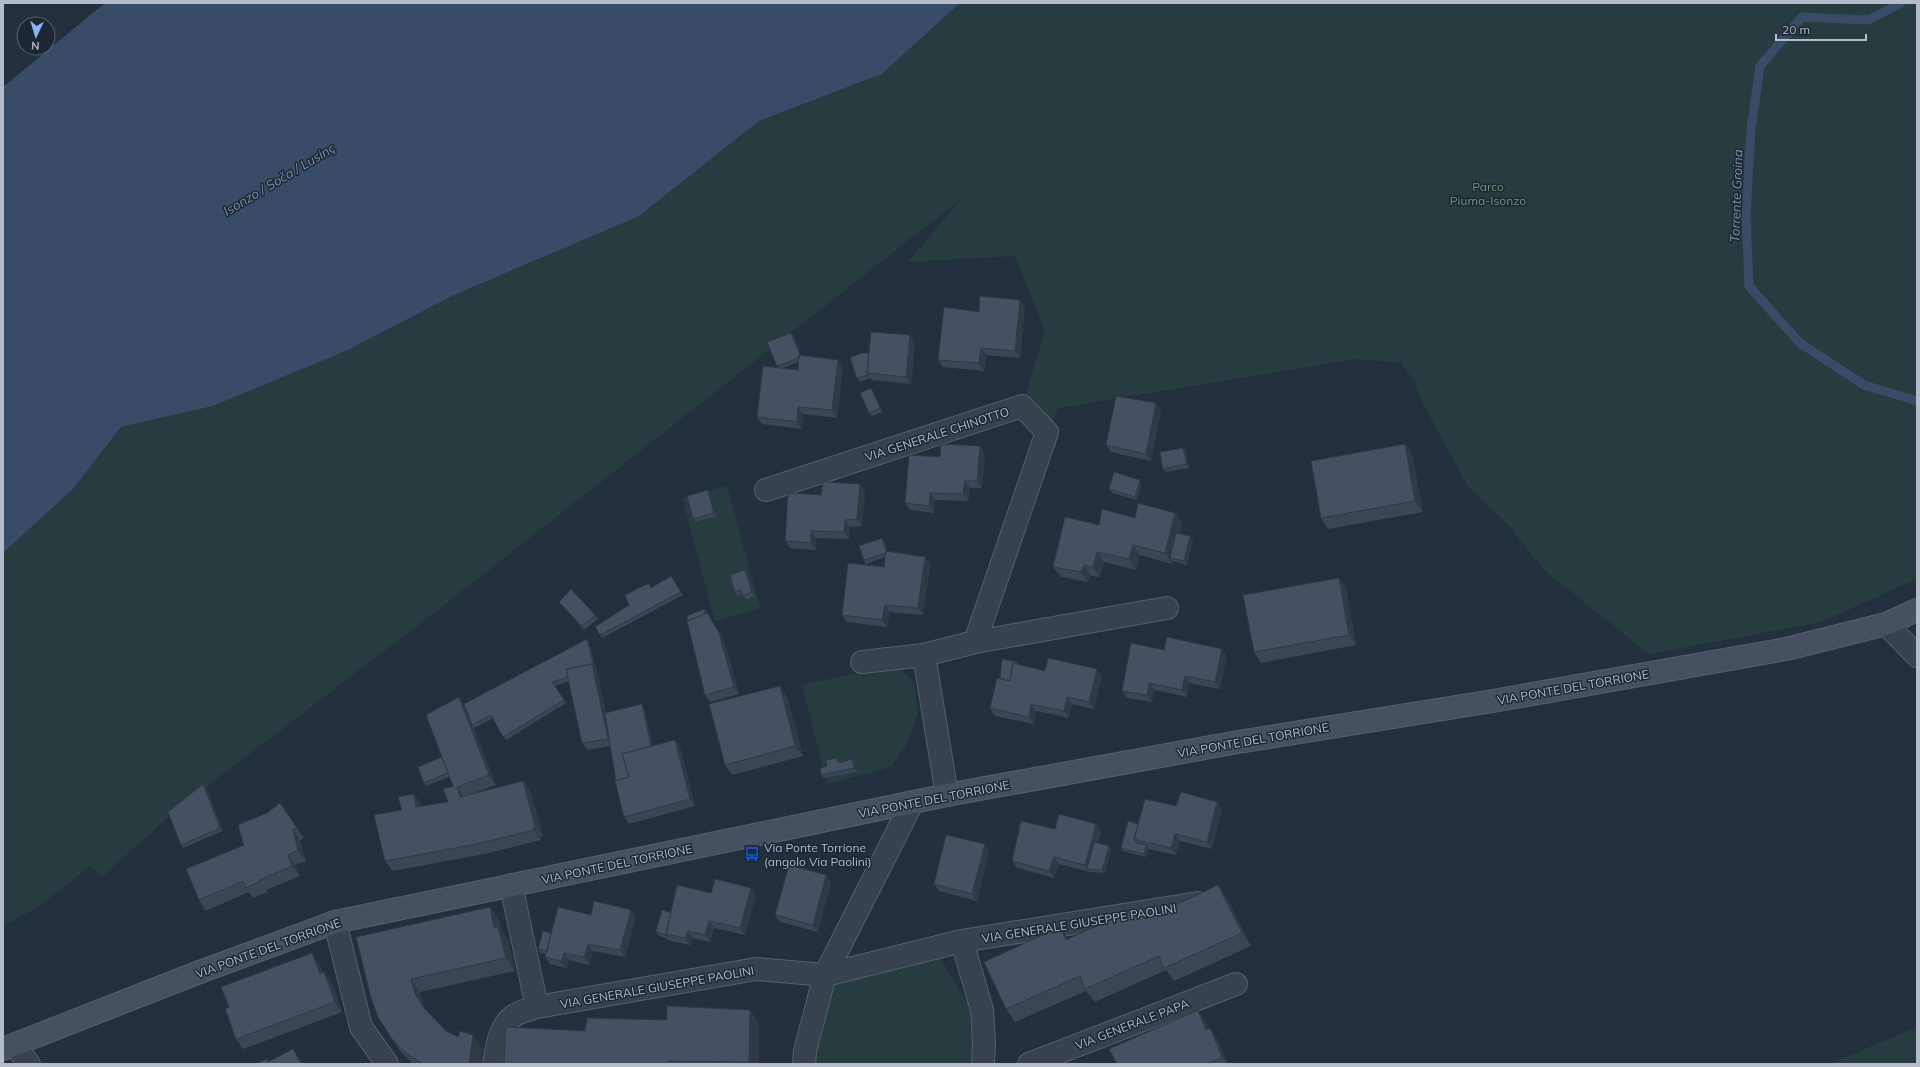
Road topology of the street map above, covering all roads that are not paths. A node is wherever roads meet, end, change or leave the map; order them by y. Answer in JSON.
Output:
{"nodes":[{"id":1,"x":766,"y":490,"type":"dead end"},
{"id":2,"x":1167,"y":608,"type":"dead end"},
{"id":3,"x":1917,"y":610,"type":"edge"},
{"id":4,"x":1886,"y":624,"type":"junction"},
{"id":5,"x":975,"y":642,"type":"junction"},
{"id":6,"x":924,"y":655,"type":"junction"},
{"id":7,"x":1917,"y":656,"type":"edge"},
{"id":8,"x":862,"y":662,"type":"dead end"},
{"id":9,"x":947,"y":795,"type":"junction"},
{"id":10,"x":912,"y":803,"type":"junction"},
{"id":11,"x":512,"y":885,"type":"junction"},
{"id":12,"x":1219,"y":900,"type":"edge"},
{"id":13,"x":335,"y":922,"type":"junction"},
{"id":14,"x":962,"y":941,"type":"junction"},
{"id":15,"x":825,"y":974,"type":"junction"},
{"id":16,"x":1236,"y":984,"type":"dead end"},
{"id":17,"x":537,"y":1007,"type":"junction"},
{"id":18,"x":9,"y":1047,"type":"edge"},
{"id":19,"x":29,"y":1064,"type":"edge"},
{"id":20,"x":387,"y":1064,"type":"edge"},
{"id":21,"x":494,"y":1064,"type":"edge"},
{"id":22,"x":804,"y":1064,"type":"edge"},
{"id":23,"x":983,"y":1064,"type":"edge"},
{"id":24,"x":1029,"y":1064,"type":"edge"}],
"edges":[{"from":1,"to":5,"type":"street","name":"VIA GENERALE CHINOTTO"},
{"from":2,"to":5,"type":"street"},
{"from":3,"to":4,"type":"main road","name":"VIA PONTE DEL TORRIONE"},
{"from":4,"to":7,"type":"street"},
{"from":4,"to":9,"type":"main road","name":"VIA PONTE DEL TORRIONE"},
{"from":5,"to":6,"type":"street"},
{"from":6,"to":8,"type":"street"},
{"from":6,"to":9,"type":"street"},
{"from":9,"to":10,"type":"main road","name":"VIA PONTE DEL TORRIONE"},
{"from":10,"to":11,"type":"main road","name":"VIA PONTE DEL TORRIONE"},
{"from":10,"to":15,"type":"street"},
{"from":11,"to":13,"type":"main road","name":"VIA PONTE DEL TORRIONE"},
{"from":11,"to":17,"type":"street"},
{"from":12,"to":14,"type":"street","name":"VIA GENERALE GIUSEPPE PAOLINI"},
{"from":13,"to":18,"type":"main road","name":"VIA PONTE DEL TORRIONE"},
{"from":13,"to":20,"type":"street"},
{"from":14,"to":15,"type":"street","name":"VIA GENERALE GIUSEPPE PAOLINI"},
{"from":14,"to":23,"type":"street"},
{"from":15,"to":17,"type":"street","name":"VIA GENERALE GIUSEPPE PAOLINI"},
{"from":15,"to":22,"type":"street"},
{"from":16,"to":24,"type":"street","name":"VIA GENERALE PAPA"},
{"from":17,"to":21,"type":"street","name":"VIA GENERALE GIUSEPPE PAOLINI"},
{"from":18,"to":19,"type":"street"}]}
